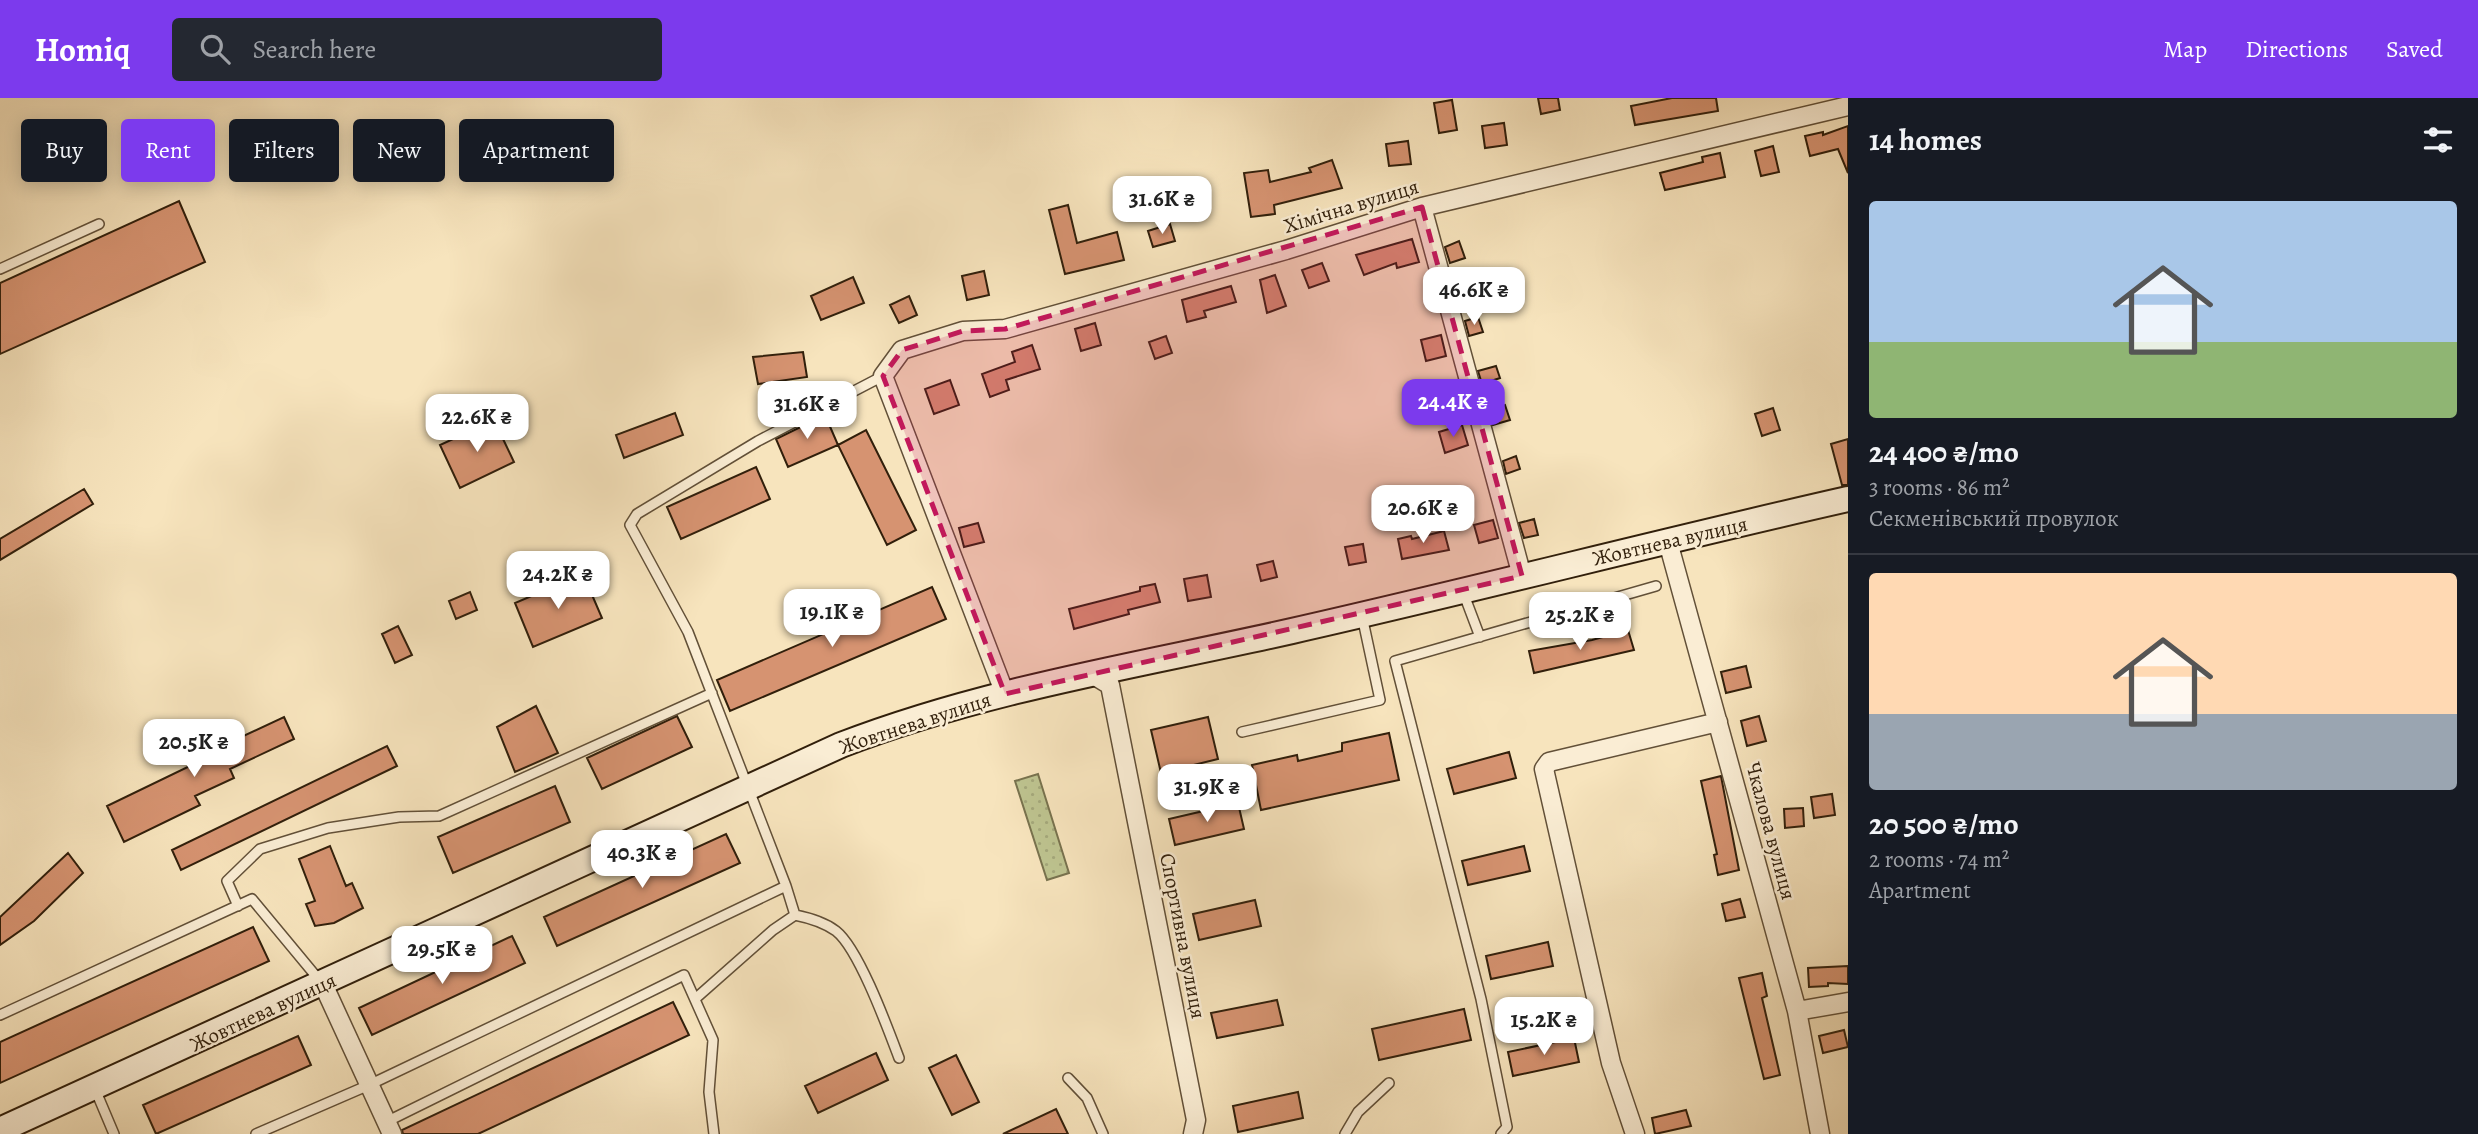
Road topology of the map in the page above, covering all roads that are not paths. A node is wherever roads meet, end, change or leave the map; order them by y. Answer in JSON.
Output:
{"nodes":[{"id":1,"x":1848,"y":106,"type":"edge"},
{"id":2,"x":1422,"y":207,"type":"junction"},
{"id":3,"x":99,"y":224,"type":"dead end"},
{"id":4,"x":0,"y":269,"type":"edge"},
{"id":5,"x":883,"y":376,"type":"junction"},
{"id":6,"x":1848,"y":499,"type":"edge"},
{"id":7,"x":1668,"y":542,"type":"junction"},
{"id":8,"x":1522,"y":576,"type":"junction"},
{"id":9,"x":1656,"y":586,"type":"dead end"},
{"id":10,"x":1462,"y":590,"type":"junction"},
{"id":11,"x":1362,"y":614,"type":"junction"},
{"id":12,"x":1480,"y":637,"type":"junction"},
{"id":13,"x":1092,"y":674,"type":"junction"},
{"id":14,"x":712,"y":693,"type":"junction"},
{"id":15,"x":1005,"y":694,"type":"junction"},
{"id":16,"x":1718,"y":722,"type":"junction"},
{"id":17,"x":1242,"y":733,"type":"dead end"},
{"id":18,"x":749,"y":788,"type":"junction"},
{"id":19,"x":786,"y":886,"type":"junction"},
{"id":20,"x":238,"y":906,"type":"junction"},
{"id":21,"x":795,"y":915,"type":"junction"},
{"id":22,"x":323,"y":984,"type":"junction"},
{"id":23,"x":695,"y":999,"type":"junction"},
{"id":24,"x":1848,"y":1002,"type":"edge"},
{"id":25,"x":1797,"y":1011,"type":"junction"},
{"id":26,"x":0,"y":1015,"type":"edge"},
{"id":27,"x":900,"y":1058,"type":"dead end"},
{"id":28,"x":1068,"y":1078,"type":"dead end"},
{"id":29,"x":1389,"y":1083,"type":"dead end"},
{"id":30,"x":369,"y":1084,"type":"junction"},
{"id":31,"x":94,"y":1088,"type":"junction"},
{"id":32,"x":389,"y":1128,"type":"edge"},
{"id":33,"x":0,"y":1130,"type":"edge"},
{"id":34,"x":114,"y":1134,"type":"edge"},
{"id":35,"x":256,"y":1134,"type":"edge"},
{"id":36,"x":714,"y":1134,"type":"edge"},
{"id":37,"x":1103,"y":1134,"type":"edge"},
{"id":38,"x":1193,"y":1134,"type":"edge"},
{"id":39,"x":1345,"y":1134,"type":"edge"},
{"id":40,"x":1502,"y":1134,"type":"edge"},
{"id":41,"x":1636,"y":1134,"type":"edge"},
{"id":42,"x":1820,"y":1134,"type":"edge"}],
"edges":[{"from":1,"to":2,"type":"street","name":"Хімічна вулиця"},
{"from":2,"to":5,"type":"street","name":"Хімічна вулиця"},
{"from":2,"to":8,"type":"street"},
{"from":3,"to":4,"type":"lane"},
{"from":5,"to":14,"type":"lane"},
{"from":5,"to":15,"type":"street"},
{"from":6,"to":7,"type":"main road","name":"Жовтнева вулиця"},
{"from":7,"to":8,"type":"main road","name":"Жовтнева вулиця"},
{"from":7,"to":16,"type":"street","name":"Чкалова вулиця"},
{"from":8,"to":10,"type":"main road","name":"Жовтнева вулиця"},
{"from":9,"to":12,"type":"lane"},
{"from":10,"to":11,"type":"main road","name":"Жовтнева вулиця"},
{"from":10,"to":12,"type":"lane"},
{"from":11,"to":13,"type":"main road","name":"Жовтнева вулиця"},
{"from":11,"to":17,"type":"lane"},
{"from":12,"to":40,"type":"lane"},
{"from":13,"to":15,"type":"main road","name":"Жовтнева вулиця"},
{"from":13,"to":38,"type":"street","name":"Спортивна вулиця"},
{"from":14,"to":18,"type":"lane"},
{"from":14,"to":20,"type":"lane"},
{"from":15,"to":18,"type":"main road","name":"Жовтнева вулиця"},
{"from":16,"to":25,"type":"street","name":"Чкалова вулиця"},
{"from":16,"to":41,"type":"street"},
{"from":18,"to":19,"type":"lane"},
{"from":18,"to":22,"type":"main road","name":"Жовтнева вулиця"},
{"from":19,"to":21,"type":"lane"},
{"from":19,"to":30,"type":"lane"},
{"from":20,"to":22,"type":"lane"},
{"from":20,"to":26,"type":"lane"},
{"from":21,"to":23,"type":"lane"},
{"from":21,"to":27,"type":"lane"},
{"from":22,"to":30,"type":"street"},
{"from":22,"to":31,"type":"main road","name":"Жовтнева вулиця"},
{"from":23,"to":32,"type":"lane"},
{"from":23,"to":36,"type":"lane"},
{"from":24,"to":25,"type":"street"},
{"from":25,"to":42,"type":"street","name":"Чкалова вулиця"},
{"from":28,"to":37,"type":"lane"},
{"from":29,"to":39,"type":"lane"},
{"from":30,"to":32,"type":"street"},
{"from":30,"to":35,"type":"lane"},
{"from":31,"to":33,"type":"main road","name":"Жовтнева вулиця"},
{"from":31,"to":34,"type":"lane"}]}
